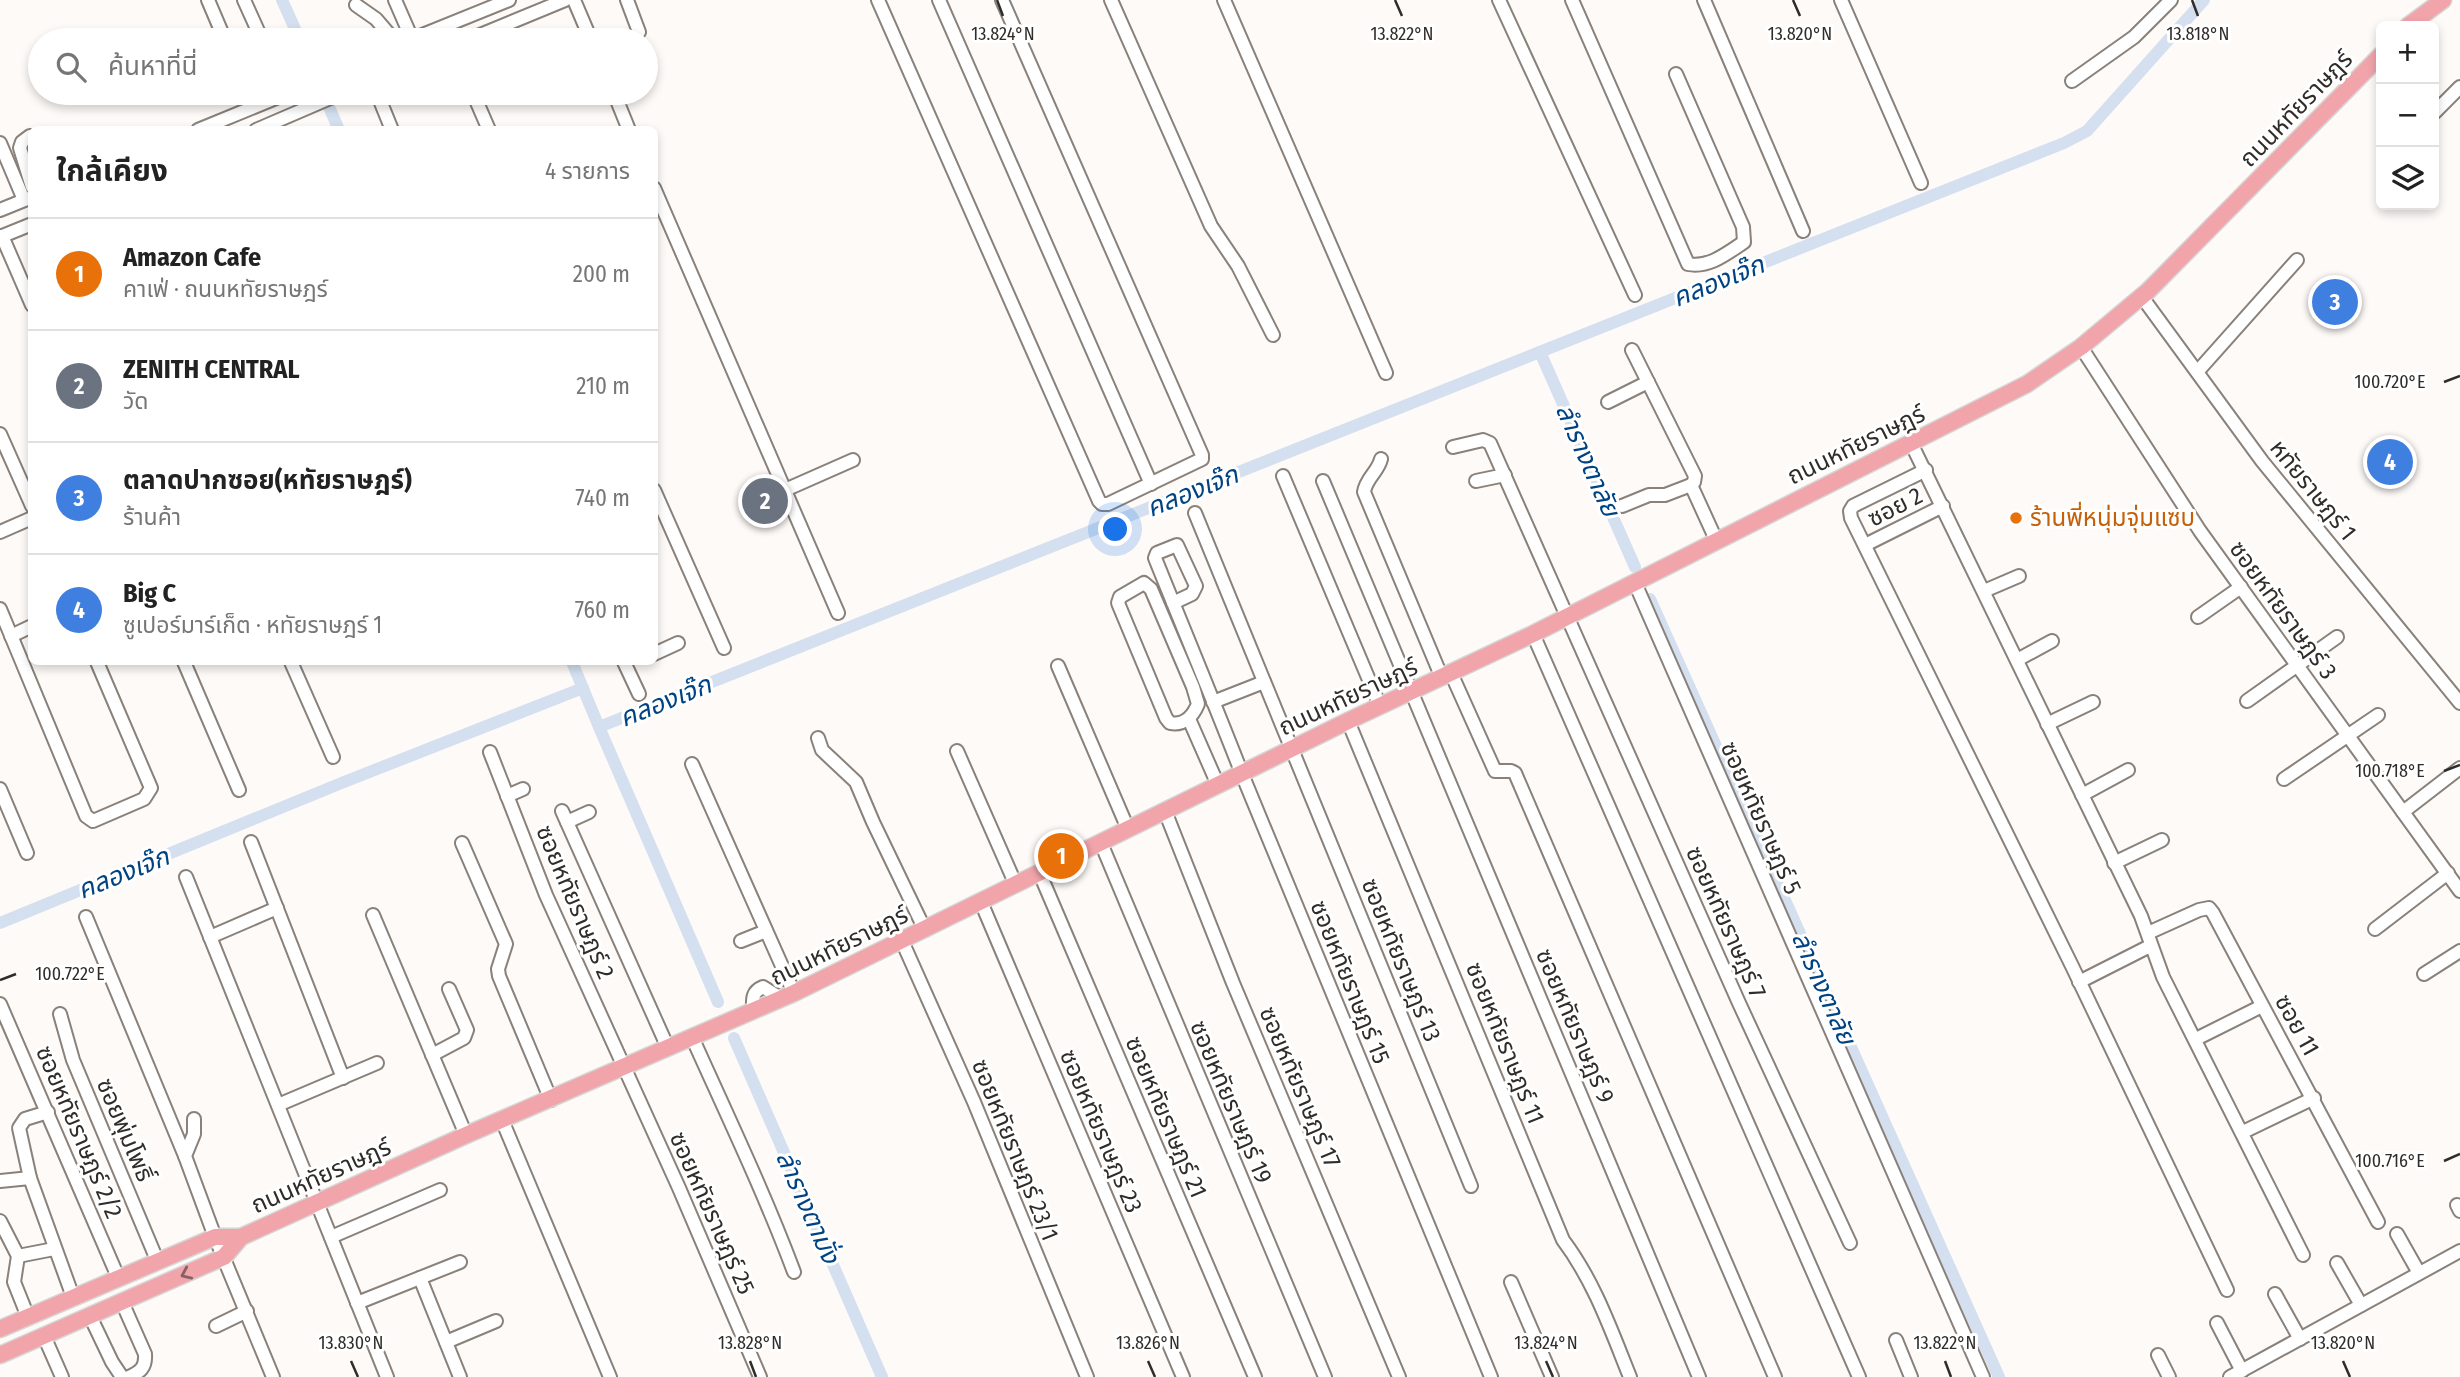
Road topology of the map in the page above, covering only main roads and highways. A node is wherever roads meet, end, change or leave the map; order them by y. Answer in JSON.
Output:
{"nodes":[{"id":1,"x":2423,"y":0,"type":"edge"},
{"id":2,"x":2443,"y":0,"type":"edge"},
{"id":3,"x":2412,"y":21,"type":"edge"},
{"id":4,"x":2414,"y":21,"type":"edge"},
{"id":5,"x":2376,"y":60,"type":"edge"},
{"id":6,"x":241,"y":1237,"type":"junction"},
{"id":7,"x":0,"y":1329,"type":"edge"},
{"id":8,"x":0,"y":1355,"type":"edge"}],
"edges":[{"from":1,"to":3,"type":"main road"},
{"from":2,"to":4,"type":"main road"},
{"from":5,"to":6,"type":"main road","name":"ถนนหทัยราษฎร์"},
{"from":6,"to":7,"type":"main road","name":"ถนนหทัยราษฎร์"},
{"from":6,"to":8,"type":"main road","name":"ถนนหทัยราษฎร์","one_way":true}]}
